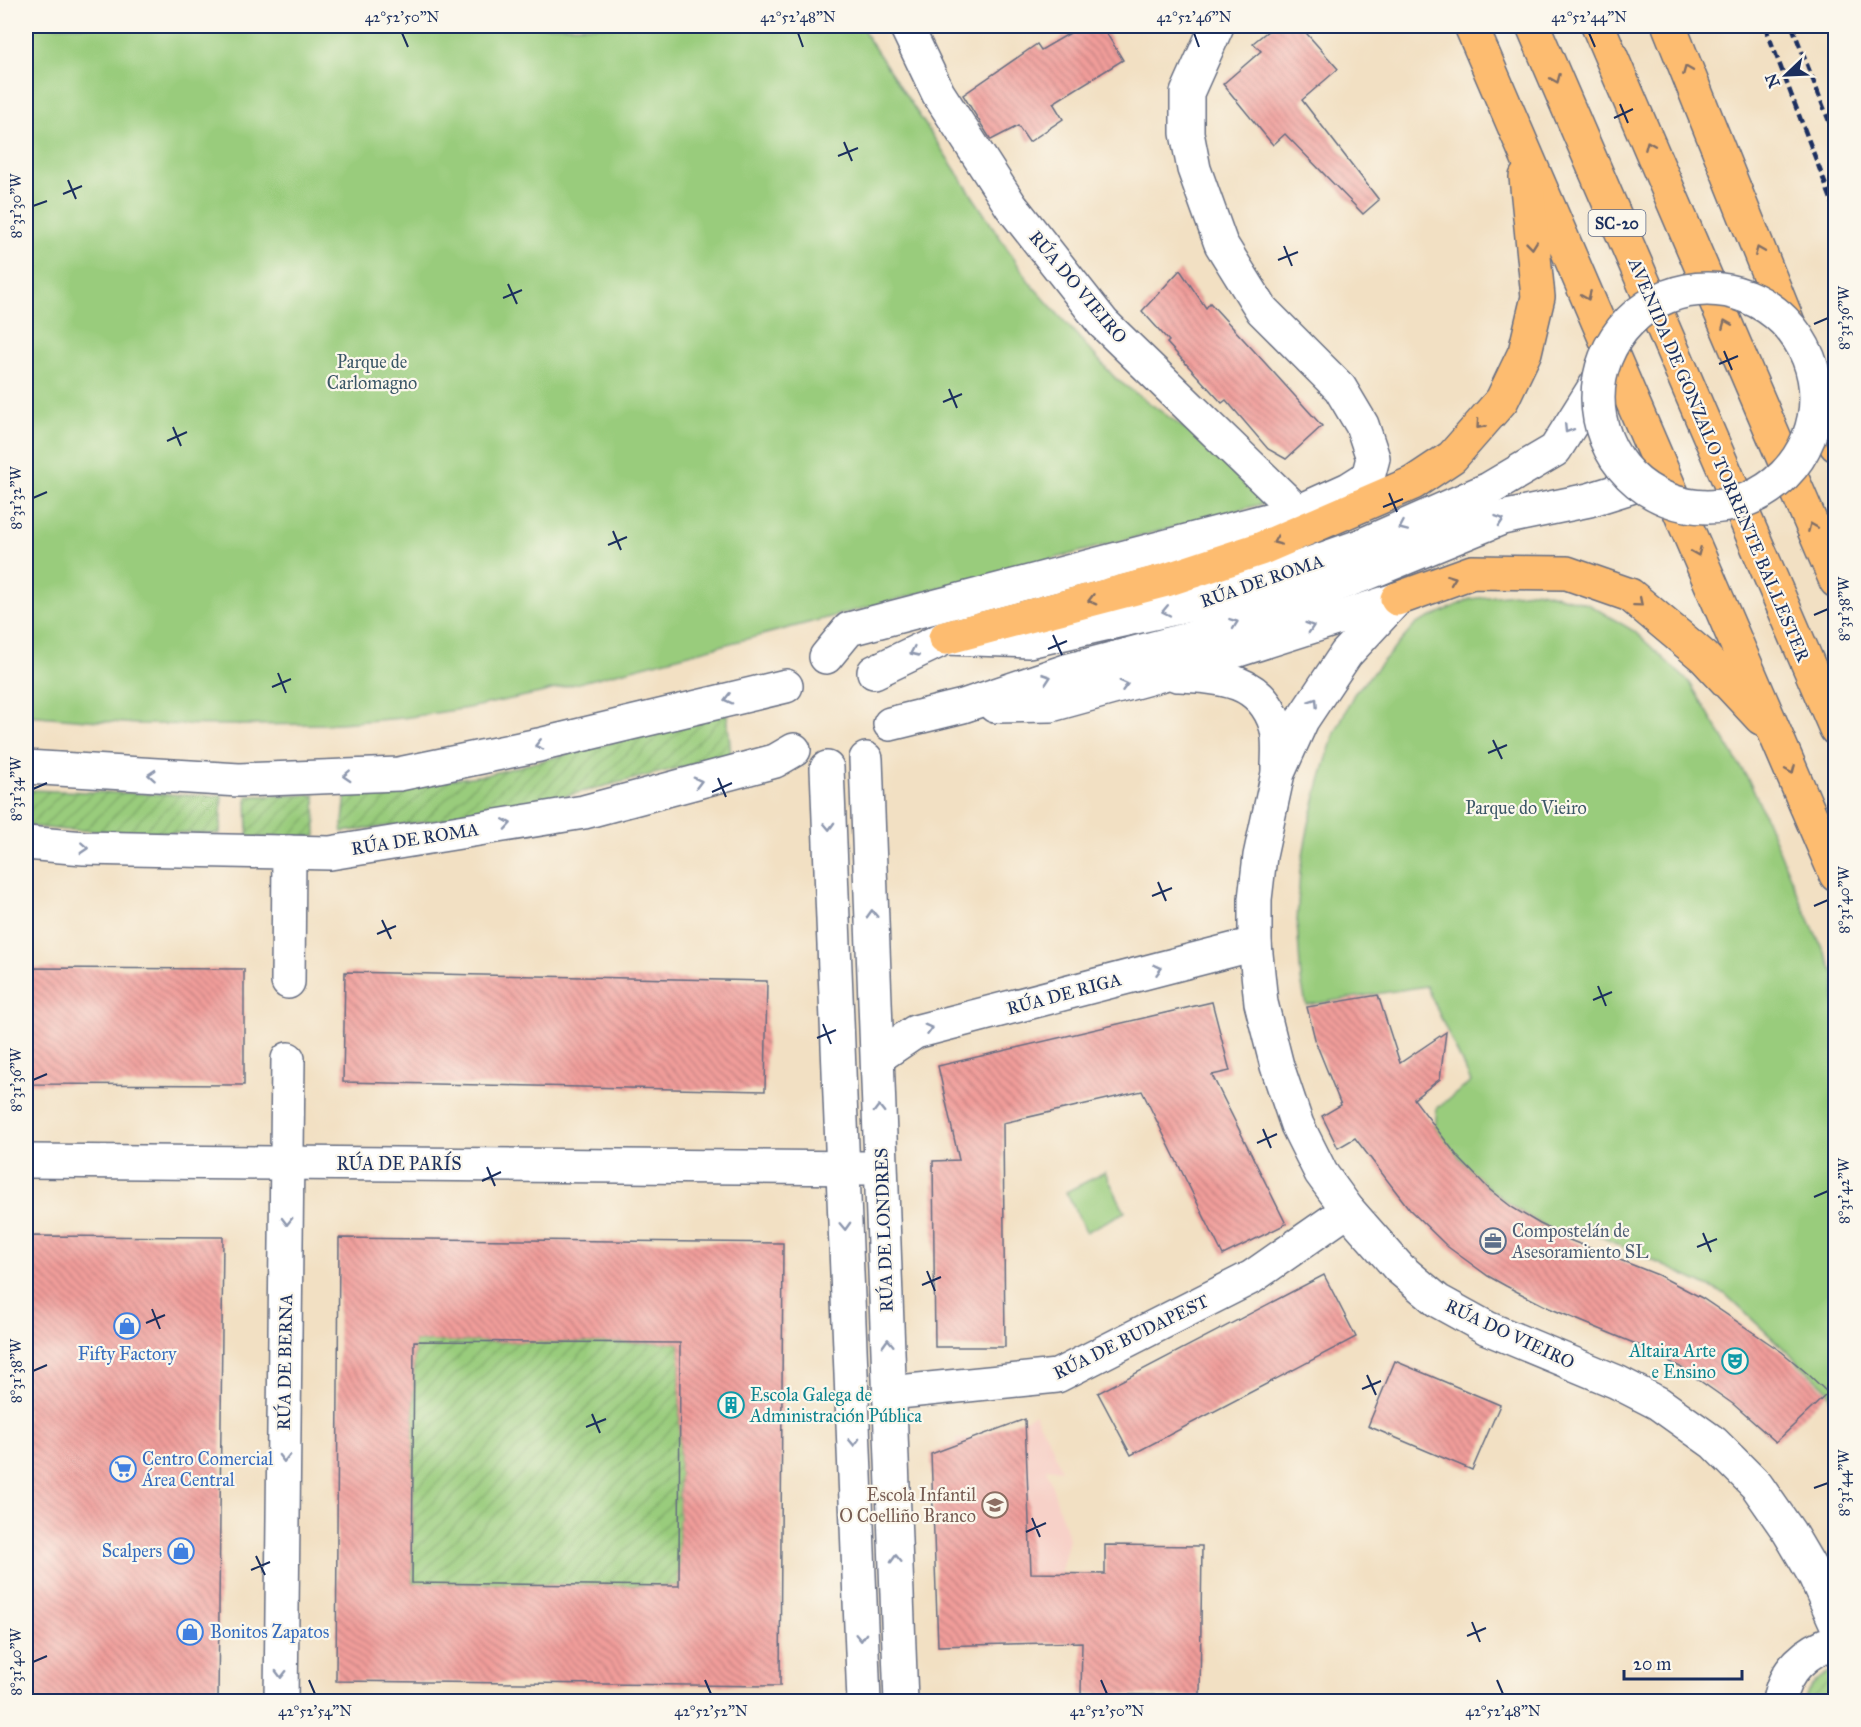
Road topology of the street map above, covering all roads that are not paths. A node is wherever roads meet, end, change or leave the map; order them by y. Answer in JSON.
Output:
{"nodes":[{"id":1,"x":906,"y":26,"type":"edge"},
{"id":2,"x":1217,"y":26,"type":"edge"},
{"id":3,"x":1472,"y":26,"type":"edge"},
{"id":4,"x":1533,"y":26,"type":"edge"},
{"id":5,"x":1598,"y":26,"type":"edge"},
{"id":6,"x":1669,"y":26,"type":"edge"},
{"id":7,"x":1522,"y":146,"type":"junction"},
{"id":8,"x":1789,"y":325,"type":"junction"},
{"id":9,"x":1599,"y":380,"type":"junction"},
{"id":10,"x":1817,"y":401,"type":"junction"},
{"id":11,"x":1836,"y":445,"type":"edge"},
{"id":12,"x":1641,"y":484,"type":"junction"},
{"id":13,"x":1298,"y":512,"type":"junction"},
{"id":14,"x":1364,"y":560,"type":"junction"},
{"id":15,"x":1836,"y":581,"type":"edge"},
{"id":16,"x":1397,"y":599,"type":"junction"},
{"id":17,"x":906,"y":614,"type":"junction"},
{"id":18,"x":945,"y":638,"type":"junction"},
{"id":19,"x":826,"y":657,"type":"junction"},
{"id":20,"x":874,"y":672,"type":"junction"},
{"id":21,"x":1160,"y":675,"type":"junction"},
{"id":22,"x":786,"y":686,"type":"junction"},
{"id":23,"x":963,"y":706,"type":"junction"},
{"id":24,"x":890,"y":724,"type":"junction"},
{"id":25,"x":1836,"y":729,"type":"edge"},
{"id":26,"x":785,"y":732,"type":"junction"},
{"id":27,"x":1776,"y":735,"type":"junction"},
{"id":28,"x":866,"y":759,"type":"junction"},
{"id":29,"x":26,"y":767,"type":"edge"},
{"id":30,"x":827,"y":768,"type":"junction"},
{"id":31,"x":1278,"y":773,"type":"junction"},
{"id":32,"x":26,"y":843,"type":"edge"},
{"id":33,"x":290,"y":852,"type":"junction"},
{"id":34,"x":1836,"y":875,"type":"edge"},
{"id":35,"x":1255,"y":944,"type":"junction"},
{"id":36,"x":288,"y":982,"type":"dead end"},
{"id":37,"x":878,"y":1057,"type":"junction"},
{"id":38,"x":288,"y":1059,"type":"dead end"},
{"id":39,"x":26,"y":1161,"type":"edge"},
{"id":40,"x":287,"y":1163,"type":"junction"},
{"id":41,"x":843,"y":1167,"type":"junction"},
{"id":42,"x":881,"y":1168,"type":"junction"},
{"id":43,"x":1348,"y":1210,"type":"junction"},
{"id":44,"x":890,"y":1393,"type":"junction"},
{"id":45,"x":1836,"y":1623,"type":"edge"},
{"id":46,"x":1836,"y":1641,"type":"edge"},
{"id":47,"x":281,"y":1701,"type":"edge"},
{"id":48,"x":864,"y":1701,"type":"edge"},
{"id":49,"x":901,"y":1701,"type":"edge"},
{"id":50,"x":1779,"y":1701,"type":"edge"}],
"edges":[{"from":1,"to":13,"type":"street","name":"RÚA DO VIEIRO"},
{"from":2,"to":13,"type":"street"},
{"from":3,"to":7,"type":"highway"},
{"from":4,"to":25,"type":"highway","name":"AVENIDA DE GONZALO TORRENTE BALLESTER","number":"SC-20","one_way":true},
{"from":15,"to":5,"type":"highway","one_way":true},
{"from":8,"to":6,"type":"highway","one_way":true},
{"from":7,"to":18,"type":"highway","one_way":true},
{"from":7,"to":27,"type":"highway","one_way":true},
{"from":8,"to":9,"type":"street","bridge":true},
{"from":8,"to":10,"type":"street","bridge":true},
{"from":9,"to":12,"type":"street","bridge":true},
{"from":9,"to":14,"type":"street","name":"RÚA DE ROMA","one_way":true},
{"from":10,"to":11,"type":"highway"},
{"from":10,"to":12,"type":"street","bridge":true},
{"from":14,"to":12,"type":"street","name":"RÚA DE ROMA","one_way":true},
{"from":13,"to":17,"type":"street"},
{"from":14,"to":18,"type":"street","name":"RÚA DE ROMA","one_way":true},
{"from":23,"to":14,"type":"street","name":"RÚA DE ROMA","one_way":true},
{"from":21,"to":16,"type":"street","name":"RÚA DE ROMA","one_way":true},
{"from":16,"to":27,"type":"highway","one_way":true},
{"from":31,"to":16,"type":"street","name":"RÚA DO VIEIRO","one_way":true},
{"from":17,"to":19,"type":"street"},
{"from":17,"to":20,"type":"street"},
{"from":18,"to":20,"type":"street","name":"RÚA DE ROMA","one_way":true},
{"from":19,"to":20,"type":"street"},
{"from":19,"to":22,"type":"street"},
{"from":20,"to":24,"type":"street"},
{"from":23,"to":21,"type":"street","name":"RÚA DE ROMA","one_way":true},
{"from":21,"to":31,"type":"street","name":"RÚA DO VIEIRO"},
{"from":22,"to":26,"type":"street"},
{"from":22,"to":29,"type":"street","one_way":true},
{"from":23,"to":24,"type":"street","name":"RÚA DE ROMA"},
{"from":24,"to":28,"type":"street"},
{"from":26,"to":30,"type":"street"},
{"from":33,"to":26,"type":"street","name":"RÚA DE ROMA","one_way":true},
{"from":27,"to":34,"type":"highway","one_way":true},
{"from":28,"to":30,"type":"street"},
{"from":37,"to":28,"type":"street","name":"RÚA DE LONDRES","one_way":true},
{"from":30,"to":41,"type":"street","one_way":true},
{"from":31,"to":35,"type":"street","name":"RÚA DO VIEIRO"},
{"from":32,"to":33,"type":"street","name":"RÚA DE ROMA","one_way":true},
{"from":33,"to":36,"type":"street"},
{"from":37,"to":35,"type":"street","name":"RÚA DE RIGA","one_way":true},
{"from":35,"to":43,"type":"street","name":"RÚA DO VIEIRO"},
{"from":42,"to":37,"type":"street","name":"RÚA DE LONDRES","one_way":true},
{"from":38,"to":40,"type":"street","name":"RÚA DE BERNA"},
{"from":39,"to":40,"type":"street","name":"RÚA DE PARÍS"},
{"from":40,"to":41,"type":"street","name":"RÚA DE PARÍS"},
{"from":40,"to":47,"type":"street","name":"RÚA DE BERNA","one_way":true},
{"from":41,"to":42,"type":"street","name":"RÚA DE PARÍS"},
{"from":41,"to":48,"type":"street","one_way":true},
{"from":44,"to":42,"type":"street","name":"RÚA DE LONDRES","one_way":true},
{"from":43,"to":44,"type":"street","name":"RÚA DE BUDAPEST"},
{"from":43,"to":45,"type":"street","name":"RÚA DO VIEIRO"},
{"from":49,"to":44,"type":"street","name":"RÚA DE LONDRES","one_way":true},
{"from":46,"to":50,"type":"street"}]}
